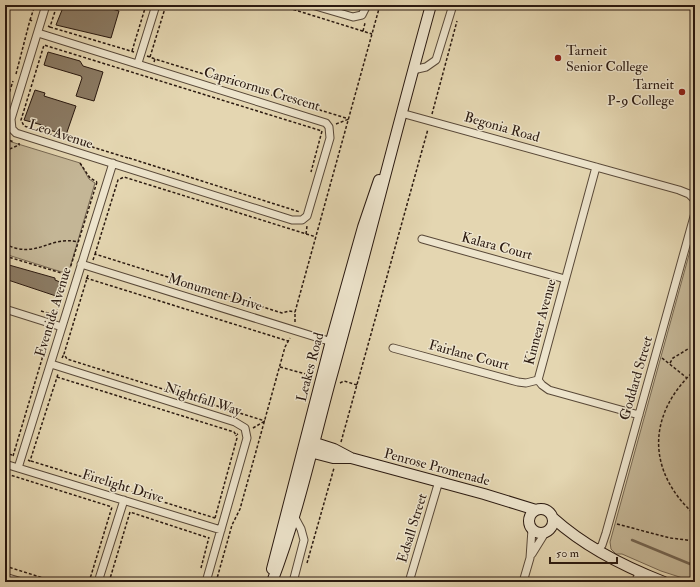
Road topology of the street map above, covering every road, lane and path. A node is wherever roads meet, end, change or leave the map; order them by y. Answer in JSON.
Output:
{"nodes":[{"id":1,"x":35,"y":5,"type":"edge"},
{"id":2,"x":46,"y":5,"type":"edge"},
{"id":3,"x":57,"y":5,"type":"edge"},
{"id":4,"x":146,"y":5,"type":"edge"},
{"id":5,"x":156,"y":5,"type":"edge"},
{"id":6,"x":166,"y":5,"type":"edge"},
{"id":7,"x":279,"y":5,"type":"edge"},
{"id":8,"x":312,"y":5,"type":"edge"},
{"id":9,"x":367,"y":5,"type":"edge"},
{"id":10,"x":380,"y":5,"type":"edge"},
{"id":11,"x":431,"y":5,"type":"edge"},
{"id":12,"x":453,"y":5,"type":"edge"},
{"id":13,"x":30,"y":20,"type":"dead end"},
{"id":14,"x":458,"y":20,"type":"dead end"},
{"id":15,"x":50,"y":27,"type":"dead end"},
{"id":16,"x":38,"y":33,"type":"junction"},
{"id":17,"x":372,"y":34,"type":"junction"},
{"id":18,"x":132,"y":52,"type":"dead end"},
{"id":19,"x":150,"y":57,"type":"dead end"},
{"id":20,"x":138,"y":63,"type":"junction"},
{"id":21,"x":152,"y":68,"type":"junction"},
{"id":22,"x":413,"y":70,"type":"junction"},
{"id":23,"x":150,"y":78,"type":"junction"},
{"id":24,"x":401,"y":112,"type":"junction"},
{"id":25,"x":349,"y":119,"type":"junction"},
{"id":26,"x":430,"y":121,"type":"junction"},
{"id":27,"x":5,"y":139,"type":"edge"},
{"id":28,"x":19,"y":143,"type":"dead end"},
{"id":29,"x":128,"y":158,"type":"dead end"},
{"id":30,"x":78,"y":161,"type":"dead end"},
{"id":31,"x":113,"y":163,"type":"junction"},
{"id":32,"x":596,"y":167,"type":"junction"},
{"id":33,"x":310,"y":175,"type":"dead end"},
{"id":34,"x":97,"y":182,"type":"junction"},
{"id":35,"x":106,"y":185,"type":"junction"},
{"id":36,"x":116,"y":188,"type":"junction"},
{"id":37,"x":695,"y":200,"type":"edge"},
{"id":38,"x":695,"y":213,"type":"edge"},
{"id":39,"x":316,"y":237,"type":"junction"},
{"id":40,"x":422,"y":239,"type":"dead end"},
{"id":41,"x":78,"y":242,"type":"junction"},
{"id":42,"x":5,"y":244,"type":"edge"},
{"id":43,"x":95,"y":254,"type":"junction"},
{"id":44,"x":5,"y":256,"type":"edge"},
{"id":45,"x":81,"y":264,"type":"junction"},
{"id":46,"x":91,"y":267,"type":"junction"},
{"id":47,"x":68,"y":275,"type":"junction"},
{"id":48,"x":78,"y":276,"type":"junction"},
{"id":49,"x":87,"y":279,"type":"junction"},
{"id":50,"x":565,"y":279,"type":"junction"},
{"id":51,"x":36,"y":309,"type":"dead end"},
{"id":52,"x":5,"y":310,"type":"edge"},
{"id":53,"x":56,"y":311,"type":"junction"},
{"id":54,"x":295,"y":312,"type":"junction"},
{"id":55,"x":52,"y":324,"type":"junction"},
{"id":56,"x":62,"y":327,"type":"junction"},
{"id":57,"x":295,"y":330,"type":"junction"},
{"id":58,"x":288,"y":341,"type":"junction"},
{"id":59,"x":336,"y":343,"type":"junction"},
{"id":60,"x":393,"y":348,"type":"dead end"},
{"id":61,"x":688,"y":349,"type":"dead end"},
{"id":62,"x":64,"y":354,"type":"junction"},
{"id":63,"x":656,"y":357,"type":"junction"},
{"id":64,"x":670,"y":363,"type":"junction"},
{"id":65,"x":50,"y":364,"type":"junction"},
{"id":66,"x":60,"y":367,"type":"junction"},
{"id":67,"x":695,"y":370,"type":"edge"},
{"id":68,"x":687,"y":378,"type":"junction"},
{"id":69,"x":538,"y":380,"type":"junction"},
{"id":70,"x":639,"y":415,"type":"junction"},
{"id":71,"x":265,"y":421,"type":"junction"},
{"id":72,"x":236,"y":435,"type":"dead end"},
{"id":73,"x":308,"y":446,"type":"junction"},
{"id":74,"x":5,"y":453,"type":"edge"},
{"id":75,"x":12,"y":455,"type":"junction"},
{"id":76,"x":337,"y":455,"type":"junction"},
{"id":77,"x":21,"y":458,"type":"junction"},
{"id":78,"x":30,"y":461,"type":"junction"},
{"id":79,"x":5,"y":464,"type":"edge"},
{"id":80,"x":18,"y":468,"type":"junction"},
{"id":81,"x":5,"y":473,"type":"edge"},
{"id":82,"x":439,"y":482,"type":"junction"},
{"id":83,"x":124,"y":500,"type":"junction"},
{"id":84,"x":514,"y":504,"type":"junction"},
{"id":85,"x":112,"y":506,"type":"dead end"},
{"id":86,"x":536,"y":510,"type":"junction"},
{"id":87,"x":695,"y":515,"type":"edge"},
{"id":88,"x":294,"y":516,"type":"junction"},
{"id":89,"x":215,"y":518,"type":"junction"},
{"id":90,"x":553,"y":518,"type":"junction"},
{"id":91,"x":615,"y":523,"type":"dead end"},
{"id":92,"x":530,"y":526,"type":"junction"},
{"id":93,"x":212,"y":527,"type":"junction"},
{"id":94,"x":221,"y":530,"type":"junction"},
{"id":95,"x":546,"y":532,"type":"junction"},
{"id":96,"x":577,"y":536,"type":"junction"},
{"id":97,"x":209,"y":538,"type":"junction"},
{"id":98,"x":695,"y":541,"type":"edge"},
{"id":99,"x":598,"y":549,"type":"junction"},
{"id":100,"x":530,"y":558,"type":"junction"},
{"id":101,"x":5,"y":566,"type":"edge"},
{"id":102,"x":306,"y":567,"type":"dead end"},
{"id":103,"x":640,"y":572,"type":"junction"},
{"id":104,"x":199,"y":575,"type":"dead end"},
{"id":105,"x":5,"y":577,"type":"edge"},
{"id":106,"x":22,"y":582,"type":"edge"},
{"id":107,"x":56,"y":582,"type":"edge"},
{"id":108,"x":98,"y":582,"type":"edge"},
{"id":109,"x":109,"y":582,"type":"edge"},
{"id":110,"x":206,"y":582,"type":"edge"},
{"id":111,"x":216,"y":582,"type":"edge"},
{"id":112,"x":271,"y":582,"type":"edge"},
{"id":113,"x":293,"y":582,"type":"edge"},
{"id":114,"x":409,"y":582,"type":"edge"},
{"id":115,"x":522,"y":582,"type":"edge"},
{"id":116,"x":635,"y":582,"type":"edge"},
{"id":117,"x":664,"y":582,"type":"edge"}],
"edges":[{"from":1,"to":13,"type":"path"},
{"from":2,"to":16,"type":"street","name":"Leo Avenue"},
{"from":3,"to":15,"type":"path"},
{"from":4,"to":18,"type":"path"},
{"from":5,"to":20,"type":"street"},
{"from":6,"to":19,"type":"path"},
{"from":7,"to":17,"type":"path"},
{"from":8,"to":9,"type":"street"},
{"from":10,"to":17,"type":"path"},
{"from":11,"to":22,"type":"main road","name":"Leakes Road"},
{"from":12,"to":22,"type":"street"},
{"from":14,"to":26,"type":"path"},
{"from":16,"to":20,"type":"street","name":"Capricornus Crescent"},
{"from":16,"to":31,"type":"street","name":"Leo Avenue"},
{"from":17,"to":25,"type":"path"},
{"from":20,"to":21,"type":"street","name":"Capricornus Crescent"},
{"from":21,"to":23,"type":"path"},
{"from":21,"to":25,"type":"path"},
{"from":21,"to":31,"type":"street","name":"Capricornus Crescent"},
{"from":22,"to":24,"type":"main road","name":"Leakes Road"},
{"from":23,"to":29,"type":"path"},
{"from":23,"to":33,"type":"path"},
{"from":24,"to":26,"type":"street","name":"Begonia Road"},
{"from":24,"to":59,"type":"main road","name":"Leakes Road"},
{"from":25,"to":39,"type":"path"},
{"from":26,"to":32,"type":"street","name":"Begonia Road"},
{"from":26,"to":76,"type":"path"},
{"from":27,"to":28,"type":"path"},
{"from":30,"to":34,"type":"path"},
{"from":31,"to":35,"type":"street","name":"Eventide Avenue"},
{"from":32,"to":37,"type":"street"},
{"from":32,"to":50,"type":"street","name":"Kinnear Avenue"},
{"from":34,"to":35,"type":"path"},
{"from":34,"to":41,"type":"path"},
{"from":35,"to":36,"type":"path"},
{"from":35,"to":45,"type":"street","name":"Eventide Avenue"},
{"from":36,"to":39,"type":"path"},
{"from":36,"to":43,"type":"path"},
{"from":38,"to":63,"type":"street","name":"Goddard Street"},
{"from":39,"to":54,"type":"path"},
{"from":40,"to":50,"type":"street","name":"Kalara Court"},
{"from":41,"to":42,"type":"path"},
{"from":41,"to":47,"type":"path"},
{"from":43,"to":46,"type":"path"},
{"from":43,"to":54,"type":"path"},
{"from":44,"to":47,"type":"path"},
{"from":45,"to":46,"type":"street","name":"Monument Drive"},
{"from":45,"to":48,"type":"street","name":"Eventide Avenue"},
{"from":46,"to":49,"type":"path"},
{"from":46,"to":57,"type":"street","name":"Monument Drive"},
{"from":47,"to":48,"type":"path"},
{"from":47,"to":53,"type":"path"},
{"from":48,"to":49,"type":"path"},
{"from":48,"to":56,"type":"street","name":"Eventide Avenue"},
{"from":49,"to":58,"type":"path"},
{"from":49,"to":62,"type":"path"},
{"from":50,"to":69,"type":"street","name":"Kinnear Avenue"},
{"from":51,"to":53,"type":"path"},
{"from":52,"to":55,"type":"street"},
{"from":53,"to":55,"type":"path"},
{"from":54,"to":57,"type":"path"},
{"from":55,"to":56,"type":"street"},
{"from":55,"to":75,"type":"path"},
{"from":56,"to":65,"type":"street","name":"Eventide Avenue"},
{"from":57,"to":58,"type":"path"},
{"from":57,"to":59,"type":"street","name":"Monument Drive"},
{"from":58,"to":71,"type":"path"},
{"from":59,"to":73,"type":"main road","name":"Leakes Road"},
{"from":60,"to":69,"type":"street","name":"Fairlane Court"},
{"from":61,"to":64,"type":"path"},
{"from":62,"to":66,"type":"path"},
{"from":62,"to":71,"type":"path"},
{"from":63,"to":64,"type":"path"},
{"from":63,"to":70,"type":"street","name":"Goddard Street"},
{"from":64,"to":68,"type":"path"},
{"from":65,"to":66,"type":"street","name":"Nightfall Way"},
{"from":65,"to":77,"type":"street","name":"Eventide Avenue"},
{"from":66,"to":78,"type":"path"},
{"from":66,"to":94,"type":"street","name":"Nightfall Way"},
{"from":67,"to":68,"type":"path"},
{"from":68,"to":87,"type":"path"},
{"from":69,"to":70,"type":"street","name":"Kinnear Avenue"},
{"from":70,"to":99,"type":"street","name":"Goddard Street"},
{"from":71,"to":111,"type":"path"},
{"from":72,"to":89,"type":"path"},
{"from":73,"to":76,"type":"main road","name":"Penrose Promenade"},
{"from":73,"to":88,"type":"main road","name":"Leakes Road"},
{"from":73,"to":112,"type":"main road","name":"Leakes Road"},
{"from":74,"to":75,"type":"path"},
{"from":75,"to":77,"type":"path"},
{"from":76,"to":82,"type":"main road","name":"Penrose Promenade"},
{"from":76,"to":102,"type":"path"},
{"from":77,"to":78,"type":"path"},
{"from":77,"to":80,"type":"street","name":"Eventide Avenue"},
{"from":78,"to":89,"type":"path"},
{"from":79,"to":80,"type":"street","name":"Firelight Drive"},
{"from":80,"to":83,"type":"street","name":"Firelight Drive"},
{"from":81,"to":85,"type":"path"},
{"from":82,"to":84,"type":"main road","name":"Penrose Promenade"},
{"from":82,"to":114,"type":"street","name":"Edsall Street"},
{"from":83,"to":93,"type":"street","name":"Firelight Drive"},
{"from":83,"to":108,"type":"street"},
{"from":84,"to":86,"type":"main road","name":"Penrose Promenade"},
{"from":84,"to":92,"type":"main road"},
{"from":86,"to":90,"type":"main road"},
{"from":86,"to":92,"type":"main road"},
{"from":88,"to":112,"type":"main road","name":"Leakes Road"},
{"from":88,"to":113,"type":"street"},
{"from":89,"to":93,"type":"path"},
{"from":90,"to":95,"type":"main road"},
{"from":90,"to":96,"type":"main road"},
{"from":91,"to":98,"type":"path"},
{"from":92,"to":95,"type":"main road"},
{"from":92,"to":100,"type":"street"},
{"from":93,"to":94,"type":"street","name":"Firelight Drive"},
{"from":93,"to":97,"type":"path"},
{"from":94,"to":110,"type":"street"},
{"from":95,"to":96,"type":"main road"},
{"from":95,"to":100,"type":"street"},
{"from":96,"to":99,"type":"main road"},
{"from":97,"to":104,"type":"path"},
{"from":97,"to":109,"type":"path"},
{"from":99,"to":103,"type":"main road"},
{"from":100,"to":115,"type":"street"},
{"from":101,"to":107,"type":"path"},
{"from":103,"to":116,"type":"street"},
{"from":103,"to":117,"type":"main road"},
{"from":105,"to":106,"type":"street"}]}
